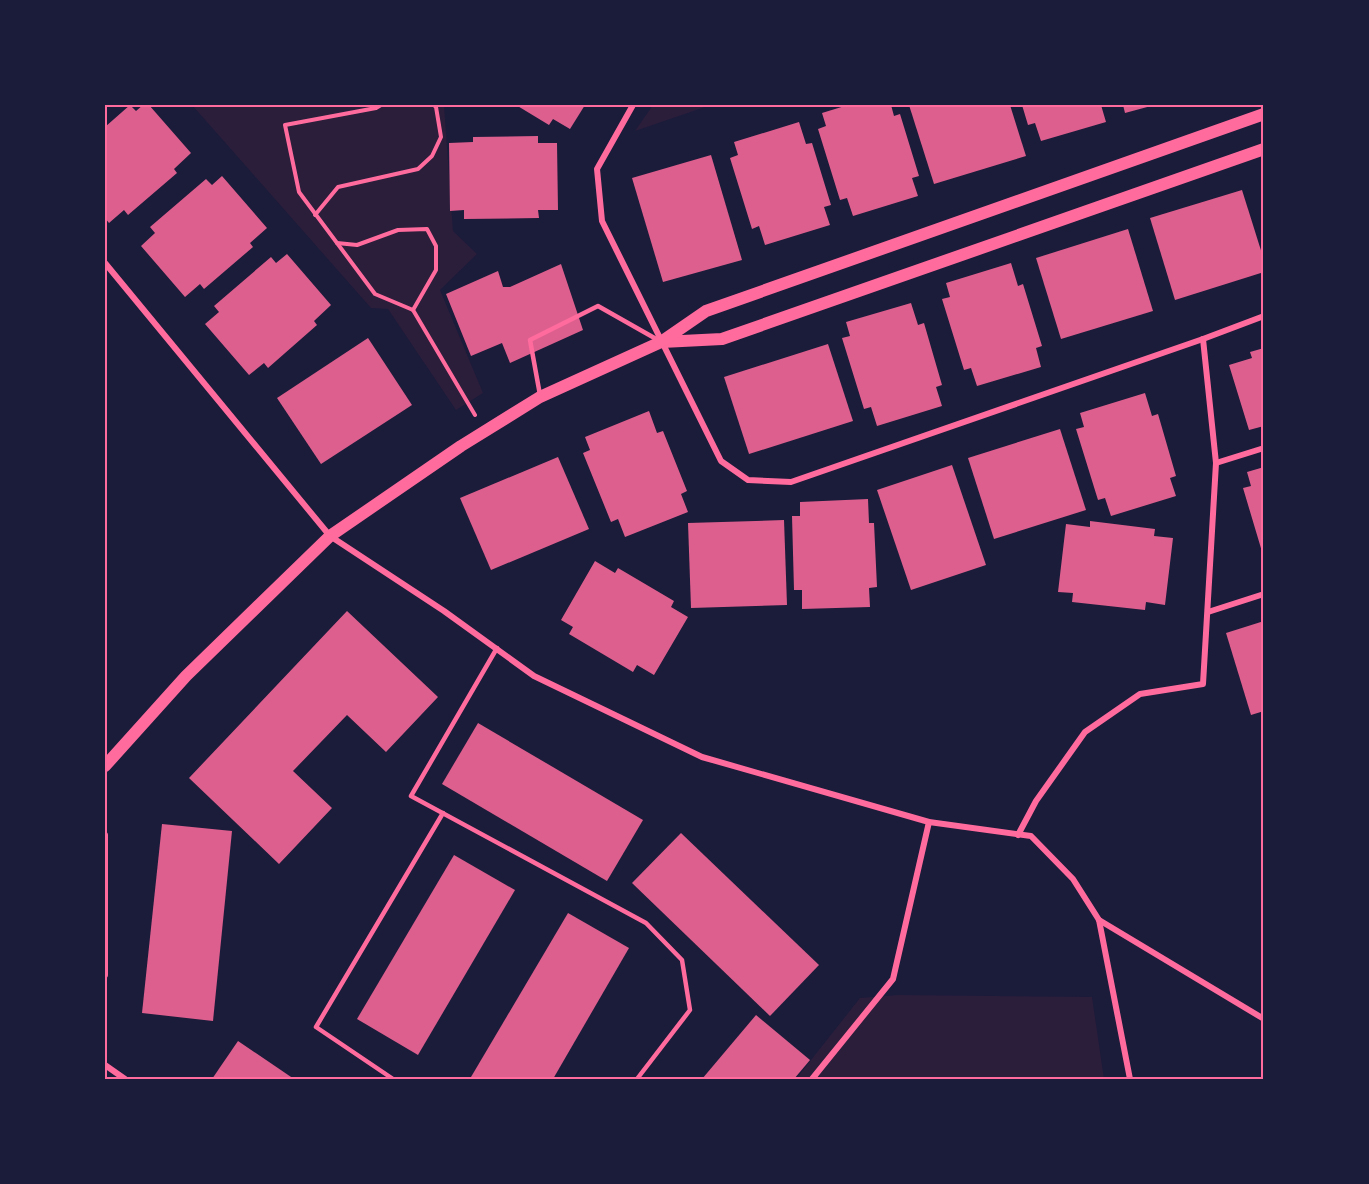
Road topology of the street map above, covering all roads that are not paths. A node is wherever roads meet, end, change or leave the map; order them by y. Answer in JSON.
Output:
{"nodes":[{"id":1,"x":633,"y":105,"type":"edge"},
{"id":2,"x":1264,"y":114,"type":"edge"},
{"id":3,"x":1264,"y":149,"type":"edge"},
{"id":4,"x":105,"y":263,"type":"edge"},
{"id":5,"x":1264,"y":316,"type":"edge"},
{"id":6,"x":1203,"y":339,"type":"junction"},
{"id":7,"x":661,"y":342,"type":"junction"},
{"id":8,"x":540,"y":397,"type":"junction"},
{"id":9,"x":1264,"y":448,"type":"edge"},
{"id":10,"x":1216,"y":463,"type":"junction"},
{"id":11,"x":330,"y":536,"type":"junction"},
{"id":12,"x":1264,"y":594,"type":"edge"},
{"id":13,"x":1208,"y":612,"type":"junction"},
{"id":14,"x":496,"y":648,"type":"junction"},
{"id":15,"x":105,"y":766,"type":"edge"},
{"id":16,"x":443,"y":813,"type":"junction"},
{"id":17,"x":929,"y":822,"type":"junction"},
{"id":18,"x":105,"y":835,"type":"edge"},
{"id":19,"x":1018,"y":835,"type":"junction"},
{"id":20,"x":1098,"y":920,"type":"junction"},
{"id":21,"x":105,"y":975,"type":"edge"},
{"id":22,"x":1264,"y":1019,"type":"edge"},
{"id":23,"x":105,"y":1065,"type":"edge"},
{"id":24,"x":125,"y":1079,"type":"edge"},
{"id":25,"x":393,"y":1079,"type":"edge"},
{"id":26,"x":637,"y":1079,"type":"edge"},
{"id":27,"x":812,"y":1079,"type":"edge"},
{"id":28,"x":1130,"y":1079,"type":"edge"}],
"edges":[{"from":1,"to":7,"type":"street"},
{"from":2,"to":7,"type":"main road"},
{"from":3,"to":7,"type":"main road"},
{"from":4,"to":11,"type":"street"},
{"from":5,"to":6,"type":"street"},
{"from":6,"to":7,"type":"street"},
{"from":6,"to":10,"type":"street"},
{"from":7,"to":8,"type":"main road"},
{"from":7,"to":8,"type":"lane"},
{"from":8,"to":11,"type":"main road"},
{"from":9,"to":10,"type":"street"},
{"from":10,"to":13,"type":"street"},
{"from":11,"to":14,"type":"street"},
{"from":11,"to":15,"type":"main road"},
{"from":12,"to":13,"type":"street"},
{"from":13,"to":19,"type":"street"},
{"from":14,"to":16,"type":"lane"},
{"from":14,"to":17,"type":"street"},
{"from":16,"to":25,"type":"lane"},
{"from":16,"to":26,"type":"lane"},
{"from":17,"to":19,"type":"street"},
{"from":17,"to":27,"type":"street"},
{"from":18,"to":21,"type":"street"},
{"from":19,"to":20,"type":"street"},
{"from":20,"to":22,"type":"street"},
{"from":20,"to":28,"type":"street"},
{"from":23,"to":24,"type":"street"}]}
